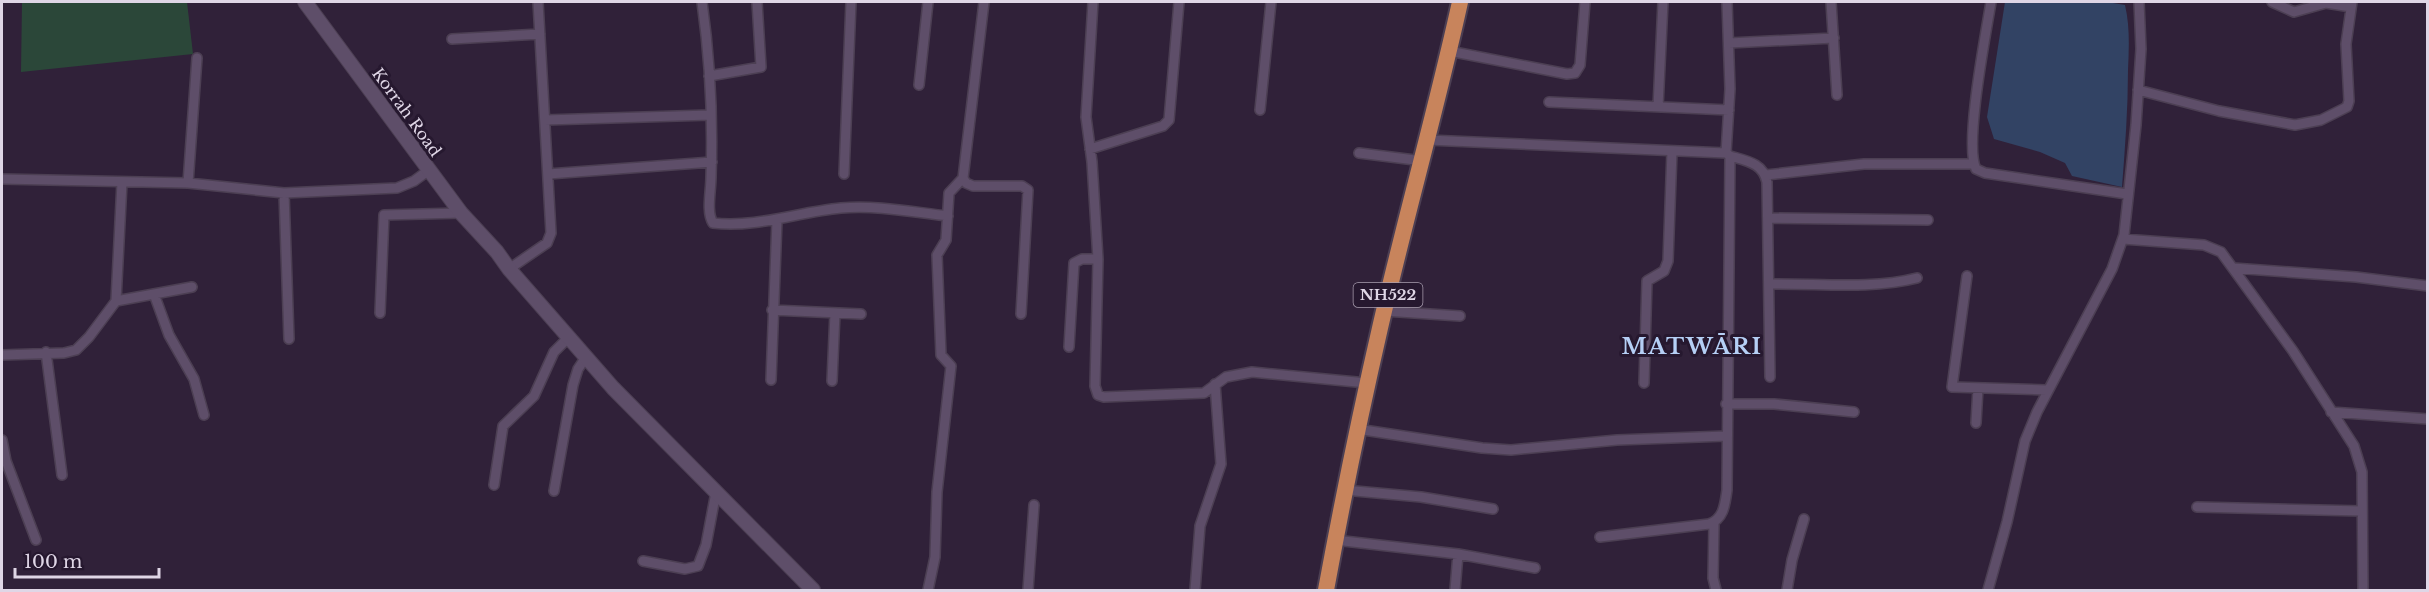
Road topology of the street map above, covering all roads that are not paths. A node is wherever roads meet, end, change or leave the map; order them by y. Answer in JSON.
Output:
{"nodes":[{"id":1,"x":305,"y":2,"type":"edge"},
{"id":2,"x":538,"y":2,"type":"edge"},
{"id":3,"x":702,"y":2,"type":"edge"},
{"id":4,"x":757,"y":2,"type":"edge"},
{"id":5,"x":851,"y":2,"type":"edge"},
{"id":6,"x":928,"y":2,"type":"edge"},
{"id":7,"x":984,"y":2,"type":"edge"},
{"id":8,"x":1093,"y":2,"type":"edge"},
{"id":9,"x":1179,"y":2,"type":"edge"},
{"id":10,"x":1271,"y":2,"type":"edge"},
{"id":11,"x":1460,"y":2,"type":"edge"},
{"id":12,"x":1585,"y":2,"type":"edge"},
{"id":13,"x":1664,"y":2,"type":"edge"},
{"id":14,"x":1727,"y":2,"type":"edge"},
{"id":15,"x":1831,"y":2,"type":"edge"},
{"id":16,"x":1991,"y":2,"type":"edge"},
{"id":17,"x":2139,"y":2,"type":"edge"},
{"id":18,"x":2272,"y":2,"type":"edge"},
{"id":19,"x":2351,"y":4,"type":"edge"},
{"id":20,"x":540,"y":34,"type":"junction"},
{"id":21,"x":1834,"y":38,"type":"junction"},
{"id":22,"x":452,"y":39,"type":"dead end"},
{"id":23,"x":1729,"y":43,"type":"junction"},
{"id":24,"x":1449,"y":51,"type":"junction"},
{"id":25,"x":197,"y":58,"type":"dead end"},
{"id":26,"x":709,"y":76,"type":"junction"},
{"id":27,"x":919,"y":85,"type":"dead end"},
{"id":28,"x":2138,"y":90,"type":"junction"},
{"id":29,"x":1837,"y":95,"type":"dead end"},
{"id":30,"x":1549,"y":102,"type":"dead end"},
{"id":31,"x":1658,"y":107,"type":"junction"},
{"id":32,"x":1260,"y":110,"type":"dead end"},
{"id":33,"x":1729,"y":110,"type":"junction"},
{"id":34,"x":710,"y":115,"type":"junction"},
{"id":35,"x":545,"y":120,"type":"junction"},
{"id":36,"x":1428,"y":140,"type":"junction"},
{"id":37,"x":1090,"y":149,"type":"junction"},
{"id":38,"x":1672,"y":151,"type":"junction"},
{"id":39,"x":1359,"y":153,"type":"dead end"},
{"id":40,"x":1728,"y":155,"type":"junction"},
{"id":41,"x":1423,"y":161,"type":"junction"},
{"id":42,"x":712,"y":162,"type":"junction"},
{"id":43,"x":1974,"y":165,"type":"junction"},
{"id":44,"x":429,"y":170,"type":"junction"},
{"id":45,"x":548,"y":174,"type":"junction"},
{"id":46,"x":844,"y":174,"type":"dead end"},
{"id":47,"x":1766,"y":175,"type":"junction"},
{"id":48,"x":963,"y":178,"type":"junction"},
{"id":49,"x":2,"y":180,"type":"edge"},
{"id":50,"x":122,"y":182,"type":"junction"},
{"id":51,"x":188,"y":183,"type":"junction"},
{"id":52,"x":284,"y":193,"type":"junction"},
{"id":53,"x":2127,"y":194,"type":"junction"},
{"id":54,"x":461,"y":213,"type":"junction"},
{"id":55,"x":948,"y":216,"type":"junction"},
{"id":56,"x":1768,"y":218,"type":"junction"},
{"id":57,"x":777,"y":220,"type":"junction"},
{"id":58,"x":1928,"y":220,"type":"dead end"},
{"id":59,"x":2123,"y":239,"type":"junction"},
{"id":60,"x":1098,"y":259,"type":"junction"},
{"id":61,"x":2233,"y":268,"type":"junction"},
{"id":62,"x":509,"y":269,"type":"junction"},
{"id":63,"x":1967,"y":276,"type":"dead end"},
{"id":64,"x":1917,"y":278,"type":"dead end"},
{"id":65,"x":1768,"y":284,"type":"junction"},
{"id":66,"x":2427,"y":286,"type":"edge"},
{"id":67,"x":192,"y":287,"type":"dead end"},
{"id":68,"x":154,"y":294,"type":"junction"},
{"id":69,"x":116,"y":301,"type":"junction"},
{"id":70,"x":772,"y":310,"type":"junction"},
{"id":71,"x":1384,"y":310,"type":"junction"},
{"id":72,"x":380,"y":313,"type":"dead end"},
{"id":73,"x":835,"y":313,"type":"junction"},
{"id":74,"x":861,"y":314,"type":"dead end"},
{"id":75,"x":1021,"y":315,"type":"dead end"},
{"id":76,"x":1460,"y":316,"type":"dead end"},
{"id":77,"x":569,"y":337,"type":"junction"},
{"id":78,"x":289,"y":339,"type":"dead end"},
{"id":79,"x":1069,"y":347,"type":"dead end"},
{"id":80,"x":46,"y":352,"type":"junction"},
{"id":81,"x":2,"y":355,"type":"edge"},
{"id":82,"x":586,"y":357,"type":"junction"},
{"id":83,"x":1770,"y":377,"type":"dead end"},
{"id":84,"x":771,"y":380,"type":"dead end"},
{"id":85,"x":832,"y":381,"type":"dead end"},
{"id":86,"x":1644,"y":382,"type":"dead end"},
{"id":87,"x":1368,"y":383,"type":"junction"},
{"id":88,"x":1215,"y":384,"type":"junction"},
{"id":89,"x":1978,"y":388,"type":"junction"},
{"id":90,"x":2046,"y":390,"type":"junction"},
{"id":91,"x":1726,"y":404,"type":"junction"},
{"id":92,"x":1854,"y":412,"type":"dead end"},
{"id":93,"x":2331,"y":412,"type":"junction"},
{"id":94,"x":204,"y":415,"type":"dead end"},
{"id":95,"x":2427,"y":419,"type":"edge"},
{"id":96,"x":1976,"y":423,"type":"dead end"},
{"id":97,"x":1357,"y":429,"type":"junction"},
{"id":98,"x":1726,"y":436,"type":"junction"},
{"id":99,"x":2,"y":440,"type":"edge"},
{"id":100,"x":4,"y":461,"type":"edge"},
{"id":101,"x":62,"y":475,"type":"dead end"},
{"id":102,"x":494,"y":485,"type":"dead end"},
{"id":103,"x":1344,"y":490,"type":"junction"},
{"id":104,"x":554,"y":491,"type":"dead end"},
{"id":105,"x":716,"y":492,"type":"junction"},
{"id":106,"x":1034,"y":505,"type":"dead end"},
{"id":107,"x":2197,"y":507,"type":"dead end"},
{"id":108,"x":1493,"y":509,"type":"dead end"},
{"id":109,"x":2362,"y":512,"type":"junction"},
{"id":110,"x":1804,"y":519,"type":"dead end"},
{"id":111,"x":1714,"y":523,"type":"junction"},
{"id":112,"x":1600,"y":537,"type":"dead end"},
{"id":113,"x":36,"y":540,"type":"dead end"},
{"id":114,"x":1335,"y":540,"type":"junction"},
{"id":115,"x":1458,"y":554,"type":"junction"},
{"id":116,"x":643,"y":561,"type":"dead end"},
{"id":117,"x":1535,"y":568,"type":"dead end"},
{"id":118,"x":813,"y":591,"type":"edge"},
{"id":119,"x":928,"y":591,"type":"edge"},
{"id":120,"x":1028,"y":591,"type":"edge"},
{"id":121,"x":1195,"y":591,"type":"edge"},
{"id":122,"x":1326,"y":591,"type":"edge"},
{"id":123,"x":1455,"y":591,"type":"edge"},
{"id":124,"x":1716,"y":591,"type":"edge"},
{"id":125,"x":1787,"y":591,"type":"edge"},
{"id":126,"x":1988,"y":591,"type":"edge"},
{"id":127,"x":2363,"y":591,"type":"edge"}],
"edges":[{"from":1,"to":44,"type":"main road","name":"Korrah Road"},
{"from":2,"to":20,"type":"street"},
{"from":3,"to":26,"type":"street"},
{"from":4,"to":26,"type":"street"},
{"from":5,"to":46,"type":"street"},
{"from":6,"to":27,"type":"street"},
{"from":7,"to":48,"type":"street"},
{"from":8,"to":37,"type":"street"},
{"from":9,"to":37,"type":"street"},
{"from":10,"to":32,"type":"street"},
{"from":11,"to":24,"type":"highway","number":"NH522"},
{"from":12,"to":24,"type":"street"},
{"from":13,"to":31,"type":"street"},
{"from":14,"to":23,"type":"street"},
{"from":15,"to":21,"type":"street"},
{"from":16,"to":43,"type":"street"},
{"from":17,"to":28,"type":"street"},
{"from":18,"to":19,"type":"street"},
{"from":19,"to":28,"type":"street"},
{"from":20,"to":22,"type":"street"},
{"from":20,"to":35,"type":"street"},
{"from":21,"to":23,"type":"street"},
{"from":21,"to":29,"type":"street"},
{"from":23,"to":33,"type":"street"},
{"from":24,"to":36,"type":"highway","number":"NH522"},
{"from":25,"to":51,"type":"street"},
{"from":26,"to":34,"type":"street"},
{"from":28,"to":53,"type":"street"},
{"from":30,"to":31,"type":"street"},
{"from":31,"to":33,"type":"street"},
{"from":33,"to":40,"type":"street"},
{"from":34,"to":35,"type":"street"},
{"from":34,"to":42,"type":"street"},
{"from":35,"to":45,"type":"street"},
{"from":36,"to":38,"type":"street"},
{"from":36,"to":41,"type":"highway","number":"NH522"},
{"from":37,"to":60,"type":"street"},
{"from":38,"to":40,"type":"street"},
{"from":38,"to":86,"type":"street"},
{"from":39,"to":41,"type":"street"},
{"from":40,"to":47,"type":"street"},
{"from":40,"to":91,"type":"street"},
{"from":41,"to":71,"type":"highway","number":"NH522"},
{"from":42,"to":45,"type":"street"},
{"from":42,"to":57,"type":"street"},
{"from":43,"to":47,"type":"street"},
{"from":43,"to":53,"type":"street"},
{"from":44,"to":52,"type":"street"},
{"from":44,"to":54,"type":"main road","name":"Korrah Road"},
{"from":45,"to":62,"type":"street"},
{"from":47,"to":56,"type":"street"},
{"from":48,"to":55,"type":"street"},
{"from":48,"to":75,"type":"street"},
{"from":49,"to":50,"type":"street"},
{"from":50,"to":51,"type":"street"},
{"from":50,"to":69,"type":"street"},
{"from":51,"to":52,"type":"street"},
{"from":52,"to":78,"type":"street"},
{"from":53,"to":59,"type":"street"},
{"from":54,"to":62,"type":"main road","name":"Korrah Road"},
{"from":54,"to":72,"type":"street"},
{"from":55,"to":57,"type":"street"},
{"from":55,"to":119,"type":"street"},
{"from":56,"to":58,"type":"street"},
{"from":56,"to":65,"type":"street"},
{"from":57,"to":70,"type":"street"},
{"from":59,"to":61,"type":"street"},
{"from":59,"to":90,"type":"street"},
{"from":60,"to":79,"type":"street"},
{"from":60,"to":88,"type":"street"},
{"from":61,"to":66,"type":"street"},
{"from":61,"to":93,"type":"street"},
{"from":62,"to":77,"type":"main road","name":"Korrah Road"},
{"from":63,"to":89,"type":"street"},
{"from":64,"to":65,"type":"street"},
{"from":65,"to":83,"type":"street"},
{"from":67,"to":68,"type":"street"},
{"from":68,"to":69,"type":"street"},
{"from":68,"to":94,"type":"street"},
{"from":69,"to":80,"type":"street"},
{"from":70,"to":73,"type":"street"},
{"from":70,"to":84,"type":"street"},
{"from":71,"to":76,"type":"street"},
{"from":71,"to":87,"type":"highway","number":"NH522"},
{"from":73,"to":74,"type":"street"},
{"from":73,"to":85,"type":"street"},
{"from":77,"to":82,"type":"main road","name":"Korrah Road"},
{"from":77,"to":102,"type":"street"},
{"from":80,"to":81,"type":"street"},
{"from":80,"to":101,"type":"street"},
{"from":82,"to":104,"type":"street"},
{"from":82,"to":105,"type":"main road","name":"Korrah Road"},
{"from":87,"to":88,"type":"street"},
{"from":87,"to":97,"type":"highway","number":"NH522"},
{"from":88,"to":121,"type":"street"},
{"from":89,"to":90,"type":"street"},
{"from":89,"to":96,"type":"street"},
{"from":90,"to":126,"type":"street"},
{"from":91,"to":92,"type":"street"},
{"from":91,"to":98,"type":"street"},
{"from":93,"to":95,"type":"street"},
{"from":93,"to":109,"type":"street"},
{"from":97,"to":98,"type":"street"},
{"from":97,"to":103,"type":"highway","number":"NH522"},
{"from":98,"to":111,"type":"street"},
{"from":99,"to":100,"type":"street"},
{"from":100,"to":113,"type":"street"},
{"from":103,"to":108,"type":"street"},
{"from":103,"to":114,"type":"highway","number":"NH522"},
{"from":105,"to":116,"type":"street"},
{"from":105,"to":118,"type":"main road","name":"Korrah Road"},
{"from":106,"to":120,"type":"street"},
{"from":107,"to":109,"type":"street"},
{"from":109,"to":127,"type":"street"},
{"from":110,"to":125,"type":"street"},
{"from":111,"to":112,"type":"street"},
{"from":111,"to":124,"type":"street"},
{"from":114,"to":115,"type":"street"},
{"from":114,"to":122,"type":"highway","number":"NH522"},
{"from":115,"to":117,"type":"street"},
{"from":115,"to":123,"type":"street"}]}
